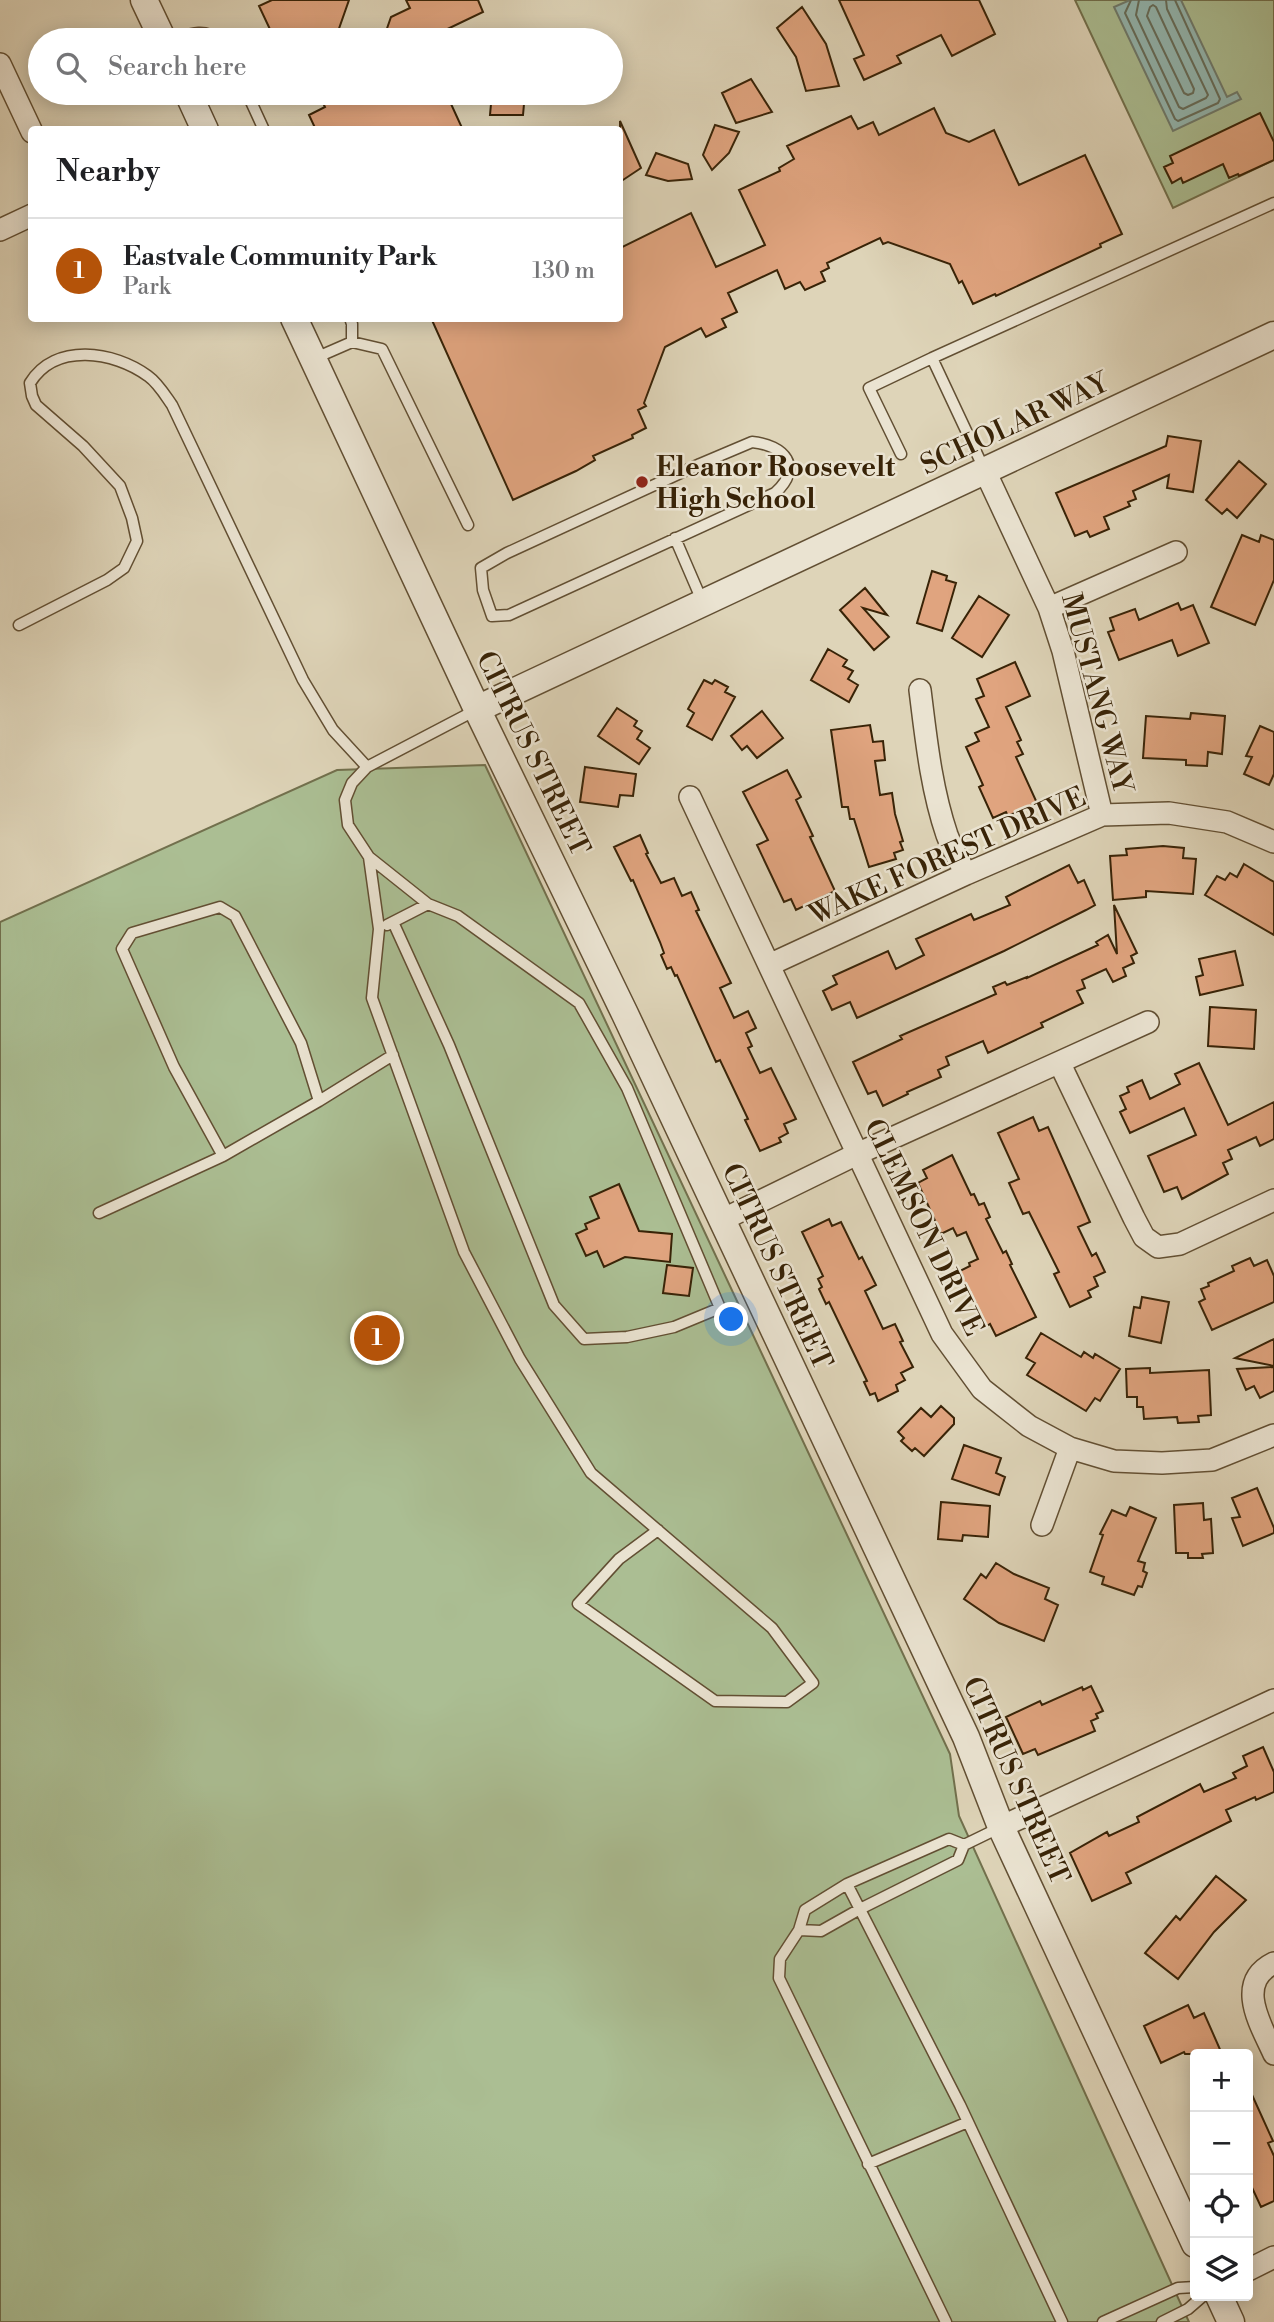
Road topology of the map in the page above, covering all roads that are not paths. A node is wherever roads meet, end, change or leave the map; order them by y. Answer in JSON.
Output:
{"nodes":[{"id":1,"x":144,"y":0,"type":"edge"},
{"id":2,"x":157,"y":28,"type":"edge"},
{"id":3,"x":0,"y":64,"type":"edge"},
{"id":4,"x":194,"y":105,"type":"edge"},
{"id":5,"x":253,"y":105,"type":"edge"},
{"id":6,"x":29,"y":126,"type":"edge"},
{"id":7,"x":203,"y":126,"type":"edge"},
{"id":8,"x":262,"y":126,"type":"edge"},
{"id":9,"x":1274,"y":202,"type":"edge"},
{"id":10,"x":28,"y":217,"type":"edge"},
{"id":11,"x":0,"y":230,"type":"edge"},
{"id":12,"x":296,"y":322,"type":"edge"},
{"id":13,"x":350,"y":322,"type":"edge"},
{"id":14,"x":1274,"y":335,"type":"edge"},
{"id":15,"x":352,"y":342,"type":"junction"},
{"id":16,"x":932,"y":358,"type":"junction"},
{"id":17,"x":313,"y":359,"type":"junction"},
{"id":18,"x":901,"y":454,"type":"dead end"},
{"id":19,"x":985,"y":471,"type":"junction"},
{"id":20,"x":468,"y":525,"type":"dead end"},
{"id":21,"x":674,"y":538,"type":"junction"},
{"id":22,"x":1176,"y":552,"type":"dead end"},
{"id":23,"x":703,"y":603,"type":"junction"},
{"id":24,"x":1049,"y":608,"type":"junction"},
{"id":25,"x":19,"y":625,"type":"dead end"},
{"id":26,"x":920,"y":690,"type":"dead end"},
{"id":27,"x":477,"y":709,"type":"junction"},
{"id":28,"x":367,"y":767,"type":"junction"},
{"id":29,"x":690,"y":797,"type":"dead end"},
{"id":30,"x":1102,"y":815,"type":"junction"},
{"id":31,"x":1274,"y":842,"type":"edge"},
{"id":32,"x":369,"y":856,"type":"junction"},
{"id":33,"x":965,"y":874,"type":"junction"},
{"id":34,"x":428,"y":904,"type":"junction"},
{"id":35,"x":393,"y":922,"type":"junction"},
{"id":36,"x":379,"y":929,"type":"junction"},
{"id":37,"x":769,"y":965,"type":"junction"},
{"id":38,"x":1148,"y":1022,"type":"dead end"},
{"id":39,"x":393,"y":1055,"type":"junction"},
{"id":40,"x":1060,"y":1064,"type":"junction"},
{"id":41,"x":319,"y":1101,"type":"junction"},
{"id":42,"x":857,"y":1154,"type":"junction"},
{"id":43,"x":223,"y":1156,"type":"junction"},
{"id":44,"x":1274,"y":1200,"type":"edge"},
{"id":45,"x":99,"y":1213,"type":"dead end"},
{"id":46,"x":722,"y":1220,"type":"junction"},
{"id":47,"x":1274,"y":1435,"type":"edge"},
{"id":48,"x":1070,"y":1448,"type":"junction"},
{"id":49,"x":1042,"y":1525,"type":"dead end"},
{"id":50,"x":658,"y":1530,"type":"junction"},
{"id":51,"x":1274,"y":1700,"type":"edge"},
{"id":52,"x":1002,"y":1827,"type":"junction"},
{"id":53,"x":964,"y":1844,"type":"junction"},
{"id":54,"x":847,"y":1884,"type":"junction"},
{"id":55,"x":860,"y":1909,"type":"junction"},
{"id":56,"x":799,"y":1930,"type":"junction"},
{"id":57,"x":1274,"y":1963,"type":"edge"},
{"id":58,"x":1274,"y":2054,"type":"edge"},
{"id":59,"x":968,"y":2122,"type":"junction"},
{"id":60,"x":868,"y":2164,"type":"junction"},
{"id":61,"x":1192,"y":2238,"type":"edge"},
{"id":62,"x":1274,"y":2258,"type":"edge"},
{"id":63,"x":1253,"y":2268,"type":"edge"},
{"id":64,"x":1190,"y":2287,"type":"edge"},
{"id":65,"x":1197,"y":2301,"type":"edge"},
{"id":66,"x":1221,"y":2301,"type":"edge"},
{"id":67,"x":946,"y":2322,"type":"edge"},
{"id":68,"x":1062,"y":2322,"type":"edge"},
{"id":69,"x":1103,"y":2322,"type":"edge"},
{"id":70,"x":1162,"y":2322,"type":"edge"},
{"id":71,"x":1231,"y":2322,"type":"edge"}],
"edges":[{"from":1,"to":2,"type":"street"},
{"from":3,"to":6,"type":"street"},
{"from":4,"to":7,"type":"street"},
{"from":5,"to":8,"type":"lane"},
{"from":9,"to":16,"type":"lane"},
{"from":10,"to":11,"type":"street"},
{"from":12,"to":17,"type":"street","name":"CITRUS STREET"},
{"from":13,"to":15,"type":"lane"},
{"from":14,"to":19,"type":"street","name":"SCHOLAR WAY"},
{"from":15,"to":17,"type":"lane"},
{"from":15,"to":20,"type":"lane"},
{"from":16,"to":18,"type":"lane"},
{"from":16,"to":19,"type":"lane"},
{"from":17,"to":27,"type":"street","name":"CITRUS STREET"},
{"from":19,"to":23,"type":"street","name":"SCHOLAR WAY"},
{"from":19,"to":24,"type":"street","name":"MUSTANG WAY"},
{"from":21,"to":21,"type":"lane"},
{"from":21,"to":23,"type":"lane"},
{"from":22,"to":24,"type":"street"},
{"from":23,"to":27,"type":"street","name":"SCHOLAR WAY"},
{"from":24,"to":30,"type":"street","name":"MUSTANG WAY"},
{"from":25,"to":28,"type":"lane"},
{"from":26,"to":33,"type":"street"},
{"from":27,"to":28,"type":"lane"},
{"from":27,"to":46,"type":"street","name":"CITRUS STREET"},
{"from":28,"to":32,"type":"lane"},
{"from":29,"to":37,"type":"street","name":"CLEMSON DRIVE"},
{"from":30,"to":31,"type":"street","name":"WAKE FOREST DRIVE"},
{"from":30,"to":33,"type":"street","name":"WAKE FOREST DRIVE"},
{"from":32,"to":34,"type":"lane"},
{"from":32,"to":36,"type":"lane"},
{"from":33,"to":37,"type":"street","name":"WAKE FOREST DRIVE"},
{"from":34,"to":35,"type":"lane"},
{"from":34,"to":35,"type":"lane"},
{"from":35,"to":36,"type":"lane"},
{"from":36,"to":39,"type":"lane"},
{"from":37,"to":42,"type":"street","name":"CLEMSON DRIVE"},
{"from":38,"to":40,"type":"street"},
{"from":39,"to":41,"type":"lane"},
{"from":39,"to":50,"type":"lane"},
{"from":40,"to":42,"type":"street"},
{"from":40,"to":44,"type":"street"},
{"from":41,"to":43,"type":"lane"},
{"from":41,"to":43,"type":"lane"},
{"from":42,"to":46,"type":"street"},
{"from":42,"to":48,"type":"street","name":"CLEMSON DRIVE"},
{"from":43,"to":45,"type":"lane"},
{"from":46,"to":52,"type":"street","name":"CITRUS STREET"},
{"from":47,"to":48,"type":"street","name":"CLEMSON DRIVE"},
{"from":48,"to":49,"type":"street"},
{"from":50,"to":50,"type":"lane"},
{"from":51,"to":52,"type":"street"},
{"from":52,"to":53,"type":"lane"},
{"from":52,"to":61,"type":"street","name":"CITRUS STREET"},
{"from":53,"to":54,"type":"lane"},
{"from":53,"to":55,"type":"lane"},
{"from":54,"to":55,"type":"lane"},
{"from":54,"to":56,"type":"lane"},
{"from":55,"to":56,"type":"lane"},
{"from":55,"to":59,"type":"lane"},
{"from":56,"to":60,"type":"lane"},
{"from":57,"to":58,"type":"street"},
{"from":59,"to":60,"type":"lane"},
{"from":59,"to":68,"type":"lane"},
{"from":60,"to":67,"type":"lane"},
{"from":62,"to":63,"type":"street"},
{"from":64,"to":69,"type":"lane"},
{"from":65,"to":70,"type":"lane"},
{"from":66,"to":71,"type":"street"}]}
